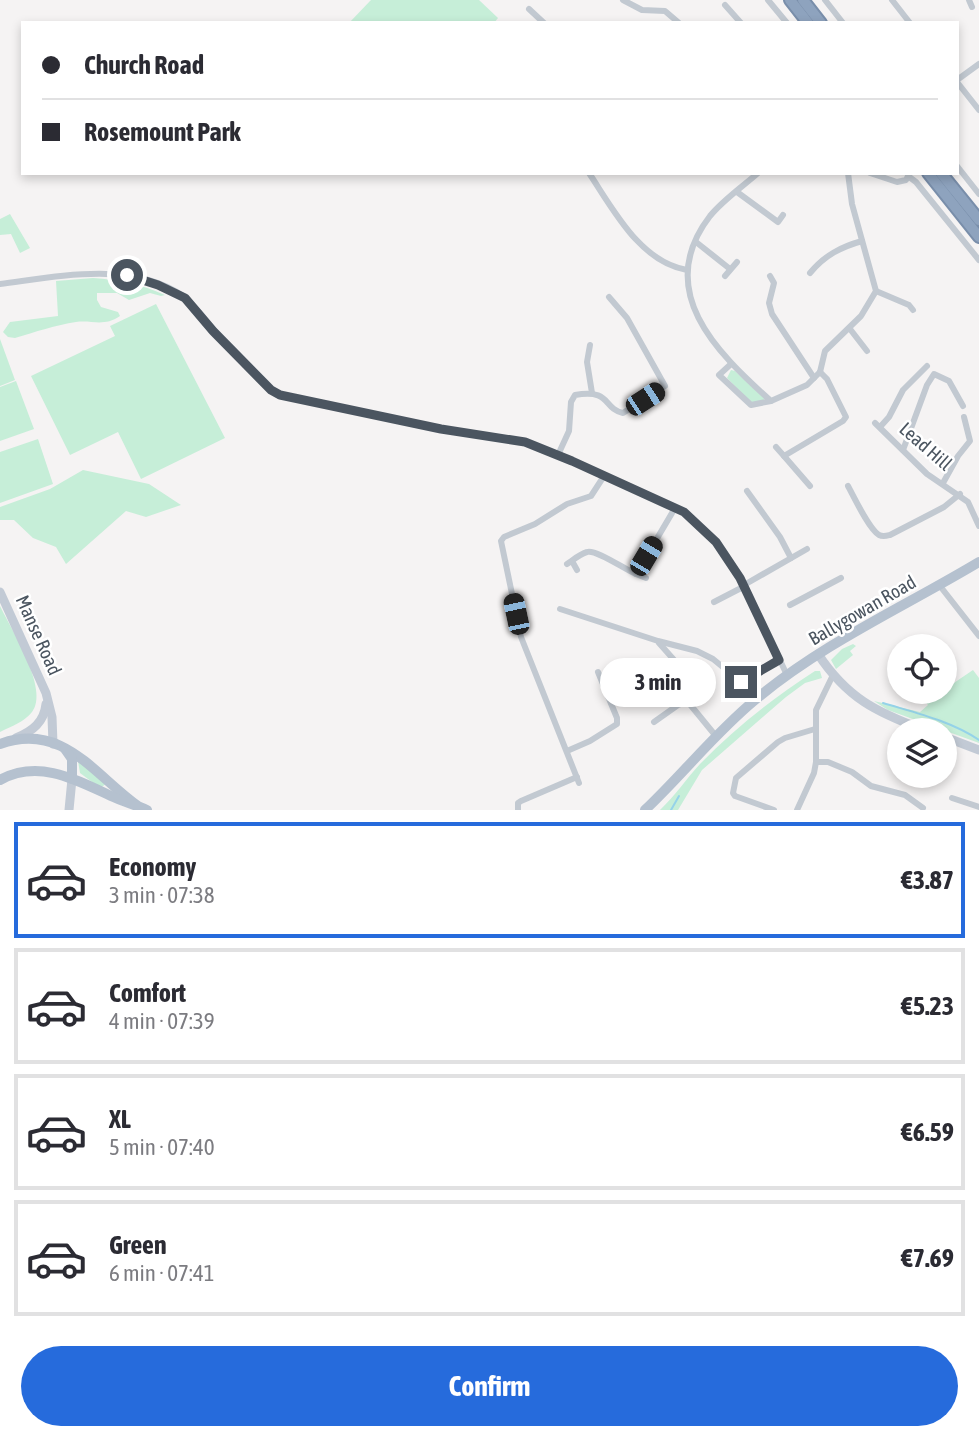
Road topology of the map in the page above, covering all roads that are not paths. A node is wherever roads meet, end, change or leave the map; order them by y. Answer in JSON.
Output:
{"nodes":[{"id":1,"x":623,"y":0,"type":"edge"},
{"id":2,"x":768,"y":0,"type":"edge"},
{"id":3,"x":790,"y":0,"type":"edge"},
{"id":4,"x":803,"y":0,"type":"edge"},
{"id":5,"x":825,"y":0,"type":"edge"},
{"id":6,"x":893,"y":0,"type":"edge"},
{"id":7,"x":725,"y":5,"type":"dead end"},
{"id":8,"x":529,"y":9,"type":"dead end"},
{"id":9,"x":542,"y":21,"type":"edge"},
{"id":10,"x":677,"y":21,"type":"edge"},
{"id":11,"x":739,"y":21,"type":"edge"},
{"id":12,"x":785,"y":21,"type":"edge"},
{"id":13,"x":806,"y":21,"type":"edge"},
{"id":14,"x":819,"y":21,"type":"edge"},
{"id":15,"x":841,"y":21,"type":"edge"},
{"id":16,"x":909,"y":21,"type":"edge"},
{"id":17,"x":979,"y":64,"type":"edge"},
{"id":18,"x":959,"y":79,"type":"edge"},
{"id":19,"x":959,"y":84,"type":"edge"},
{"id":20,"x":979,"y":110,"type":"edge"},
{"id":21,"x":959,"y":169,"type":"edge"},
{"id":22,"x":590,"y":175,"type":"edge"},
{"id":23,"x":756,"y":175,"type":"edge"},
{"id":24,"x":848,"y":175,"type":"edge"},
{"id":25,"x":876,"y":175,"type":"edge"},
{"id":26,"x":907,"y":175,"type":"edge"},
{"id":27,"x":908,"y":175,"type":"edge"},
{"id":28,"x":923,"y":175,"type":"edge"},
{"id":29,"x":930,"y":175,"type":"edge"},
{"id":30,"x":942,"y":175,"type":"edge"},
{"id":31,"x":737,"y":192,"type":"junction"},
{"id":32,"x":979,"y":194,"type":"edge"},
{"id":33,"x":783,"y":215,"type":"dead end"},
{"id":34,"x":976,"y":220,"type":"edge"},
{"id":35,"x":979,"y":237,"type":"edge"},
{"id":36,"x":862,"y":241,"type":"junction"},
{"id":37,"x":696,"y":242,"type":"junction"},
{"id":38,"x":979,"y":260,"type":"edge"},
{"id":39,"x":737,"y":262,"type":"dead end"},
{"id":40,"x":730,"y":269,"type":"junction"},
{"id":41,"x":687,"y":270,"type":"junction"},
{"id":42,"x":810,"y":272,"type":"dead end"},
{"id":43,"x":725,"y":276,"type":"dead end"},
{"id":44,"x":770,"y":276,"type":"dead end"},
{"id":45,"x":0,"y":284,"type":"edge"},
{"id":46,"x":876,"y":291,"type":"junction"},
{"id":47,"x":609,"y":297,"type":"dead end"},
{"id":48,"x":913,"y":310,"type":"dead end"},
{"id":49,"x":850,"y":329,"type":"junction"},
{"id":50,"x":590,"y":345,"type":"dead end"},
{"id":51,"x":867,"y":351,"type":"dead end"},
{"id":52,"x":731,"y":364,"type":"junction"},
{"id":53,"x":927,"y":366,"type":"dead end"},
{"id":54,"x":820,"y":372,"type":"junction"},
{"id":55,"x":814,"y":378,"type":"junction"},
{"id":56,"x":592,"y":393,"type":"junction"},
{"id":57,"x":771,"y":401,"type":"junction"},
{"id":58,"x":963,"y":406,"type":"dead end"},
{"id":59,"x":964,"y":416,"type":"dead end"},
{"id":60,"x":970,"y":441,"type":"junction"},
{"id":61,"x":979,"y":446,"type":"edge"},
{"id":62,"x":776,"y":447,"type":"dead end"},
{"id":63,"x":903,"y":450,"type":"junction"},
{"id":64,"x":558,"y":455,"type":"junction"},
{"id":65,"x":784,"y":456,"type":"junction"},
{"id":66,"x":604,"y":476,"type":"junction"},
{"id":67,"x":943,"y":483,"type":"junction"},
{"id":68,"x":810,"y":486,"type":"dead end"},
{"id":69,"x":848,"y":486,"type":"dead end"},
{"id":70,"x":747,"y":491,"type":"dead end"},
{"id":71,"x":960,"y":494,"type":"junction"},
{"id":72,"x":675,"y":508,"type":"junction"},
{"id":73,"x":979,"y":526,"type":"edge"},
{"id":74,"x":807,"y":549,"type":"dead end"},
{"id":75,"x":791,"y":558,"type":"junction"},
{"id":76,"x":979,"y":562,"type":"edge"},
{"id":77,"x":577,"y":570,"type":"dead end"},
{"id":78,"x":636,"y":574,"type":"junction"},
{"id":79,"x":646,"y":578,"type":"dead end"},
{"id":80,"x":841,"y":578,"type":"dead end"},
{"id":81,"x":744,"y":585,"type":"junction"},
{"id":82,"x":940,"y":586,"type":"junction"},
{"id":83,"x":0,"y":592,"type":"edge"},
{"id":84,"x":714,"y":602,"type":"dead end"},
{"id":85,"x":790,"y":605,"type":"dead end"},
{"id":86,"x":560,"y":609,"type":"dead end"},
{"id":87,"x":979,"y":636,"type":"edge"},
{"id":88,"x":658,"y":641,"type":"junction"},
{"id":89,"x":818,"y":654,"type":"junction"},
{"id":90,"x":779,"y":660,"type":"junction"},
{"id":91,"x":675,"y":661,"type":"dead end"},
{"id":92,"x":610,"y":674,"type":"dead end"},
{"id":93,"x":787,"y":675,"type":"junction"},
{"id":94,"x":833,"y":675,"type":"junction"},
{"id":95,"x":46,"y":693,"type":"junction"},
{"id":96,"x":896,"y":718,"type":"edge"},
{"id":97,"x":654,"y":722,"type":"dead end"},
{"id":98,"x":815,"y":729,"type":"junction"},
{"id":99,"x":715,"y":735,"type":"junction"},
{"id":100,"x":957,"y":742,"type":"edge"},
{"id":101,"x":4,"y":743,"type":"edge"},
{"id":102,"x":53,"y":744,"type":"junction"},
{"id":103,"x":65,"y":748,"type":"junction"},
{"id":104,"x":979,"y":750,"type":"edge"},
{"id":105,"x":567,"y":751,"type":"junction"},
{"id":106,"x":816,"y":762,"type":"junction"},
{"id":107,"x":68,"y":777,"type":"junction"},
{"id":108,"x":1,"y":779,"type":"edge"},
{"id":109,"x":952,"y":798,"type":"dead end"},
{"id":110,"x":979,"y":807,"type":"edge"},
{"id":111,"x":142,"y":808,"type":"edge"},
{"id":112,"x":798,"y":808,"type":"edge"},
{"id":113,"x":923,"y":808,"type":"edge"},
{"id":114,"x":69,"y":810,"type":"edge"},
{"id":115,"x":518,"y":810,"type":"edge"},
{"id":116,"x":645,"y":810,"type":"edge"},
{"id":117,"x":774,"y":810,"type":"edge"},
{"id":118,"x":806,"y":810,"type":"edge"}],
"edges":[{"from":1,"to":10,"type":"street"},
{"from":2,"to":12,"type":"street"},
{"from":3,"to":13,"type":"highway"},
{"from":4,"to":14,"type":"highway"},
{"from":5,"to":15,"type":"street"},
{"from":6,"to":16,"type":"street"},
{"from":7,"to":11,"type":"street"},
{"from":8,"to":9,"type":"street"},
{"from":17,"to":18,"type":"street"},
{"from":19,"to":20,"type":"street"},
{"from":21,"to":32,"type":"street"},
{"from":22,"to":41,"type":"street"},
{"from":23,"to":31,"type":"street"},
{"from":24,"to":36,"type":"street"},
{"from":25,"to":26,"type":"street"},
{"from":27,"to":38,"type":"street"},
{"from":28,"to":34,"type":"highway"},
{"from":29,"to":34,"type":"highway"},
{"from":30,"to":34,"type":"highway"},
{"from":31,"to":33,"type":"street"},
{"from":31,"to":37,"type":"street"},
{"from":34,"to":35,"type":"highway"},
{"from":36,"to":42,"type":"street"},
{"from":36,"to":46,"type":"street"},
{"from":37,"to":40,"type":"street"},
{"from":37,"to":41,"type":"street"},
{"from":39,"to":40,"type":"street"},
{"from":40,"to":43,"type":"street"},
{"from":41,"to":52,"type":"street"},
{"from":44,"to":55,"type":"street"},
{"from":45,"to":64,"type":"street"},
{"from":46,"to":48,"type":"street"},
{"from":46,"to":49,"type":"street"},
{"from":47,"to":56,"type":"street"},
{"from":49,"to":51,"type":"street"},
{"from":49,"to":54,"type":"street"},
{"from":50,"to":56,"type":"street"},
{"from":52,"to":57,"type":"street"},
{"from":52,"to":57,"type":"street"},
{"from":53,"to":63,"type":"street","name":"Lead Hill"},
{"from":54,"to":55,"type":"street"},
{"from":54,"to":65,"type":"street"},
{"from":55,"to":57,"type":"street"},
{"from":56,"to":64,"type":"street"},
{"from":58,"to":63,"type":"street"},
{"from":59,"to":60,"type":"street"},
{"from":60,"to":61,"type":"street"},
{"from":60,"to":67,"type":"street"},
{"from":62,"to":65,"type":"street"},
{"from":63,"to":67,"type":"street","name":"Lead Hill"},
{"from":64,"to":66,"type":"street"},
{"from":65,"to":68,"type":"street"},
{"from":66,"to":72,"type":"street"},
{"from":66,"to":105,"type":"street"},
{"from":67,"to":71,"type":"street","name":"Lead Hill"},
{"from":69,"to":71,"type":"street"},
{"from":70,"to":75,"type":"street"},
{"from":71,"to":73,"type":"street","name":"Lead Hill"},
{"from":72,"to":78,"type":"street"},
{"from":72,"to":81,"type":"street"},
{"from":74,"to":75,"type":"street"},
{"from":75,"to":81,"type":"street"},
{"from":76,"to":82,"type":"main road","name":"Ballygowan Road"},
{"from":77,"to":78,"type":"street"},
{"from":78,"to":79,"type":"street"},
{"from":80,"to":85,"type":"street"},
{"from":81,"to":84,"type":"street"},
{"from":81,"to":90,"type":"street"},
{"from":82,"to":87,"type":"street"},
{"from":82,"to":89,"type":"main road","name":"Ballygowan Road"},
{"from":83,"to":95,"type":"street","name":"Manse Road"},
{"from":86,"to":88,"type":"street"},
{"from":88,"to":90,"type":"street"},
{"from":88,"to":91,"type":"street"},
{"from":89,"to":93,"type":"main road","name":"Ballygowan Road"},
{"from":89,"to":94,"type":"street"},
{"from":90,"to":93,"type":"street"},
{"from":92,"to":105,"type":"street"},
{"from":93,"to":99,"type":"main road","name":"Ballygowan Road"},
{"from":94,"to":96,"type":"street"},
{"from":94,"to":98,"type":"street"},
{"from":95,"to":101,"type":"street","name":"Manse Road"},
{"from":95,"to":102,"type":"street","name":"Manse Road"},
{"from":97,"to":99,"type":"street"},
{"from":98,"to":106,"type":"street"},
{"from":98,"to":117,"type":"street"},
{"from":99,"to":116,"type":"main road","name":"Ballygowan Road"},
{"from":100,"to":104,"type":"street"},
{"from":101,"to":102,"type":"main road"},
{"from":102,"to":103,"type":"main road"},
{"from":103,"to":107,"type":"main road"},
{"from":103,"to":111,"type":"main road"},
{"from":105,"to":115,"type":"street"},
{"from":106,"to":112,"type":"street"},
{"from":106,"to":113,"type":"street"},
{"from":107,"to":108,"type":"main road"},
{"from":107,"to":111,"type":"main road"},
{"from":107,"to":114,"type":"street"},
{"from":109,"to":110,"type":"street"},
{"from":112,"to":118,"type":"street"}]}
